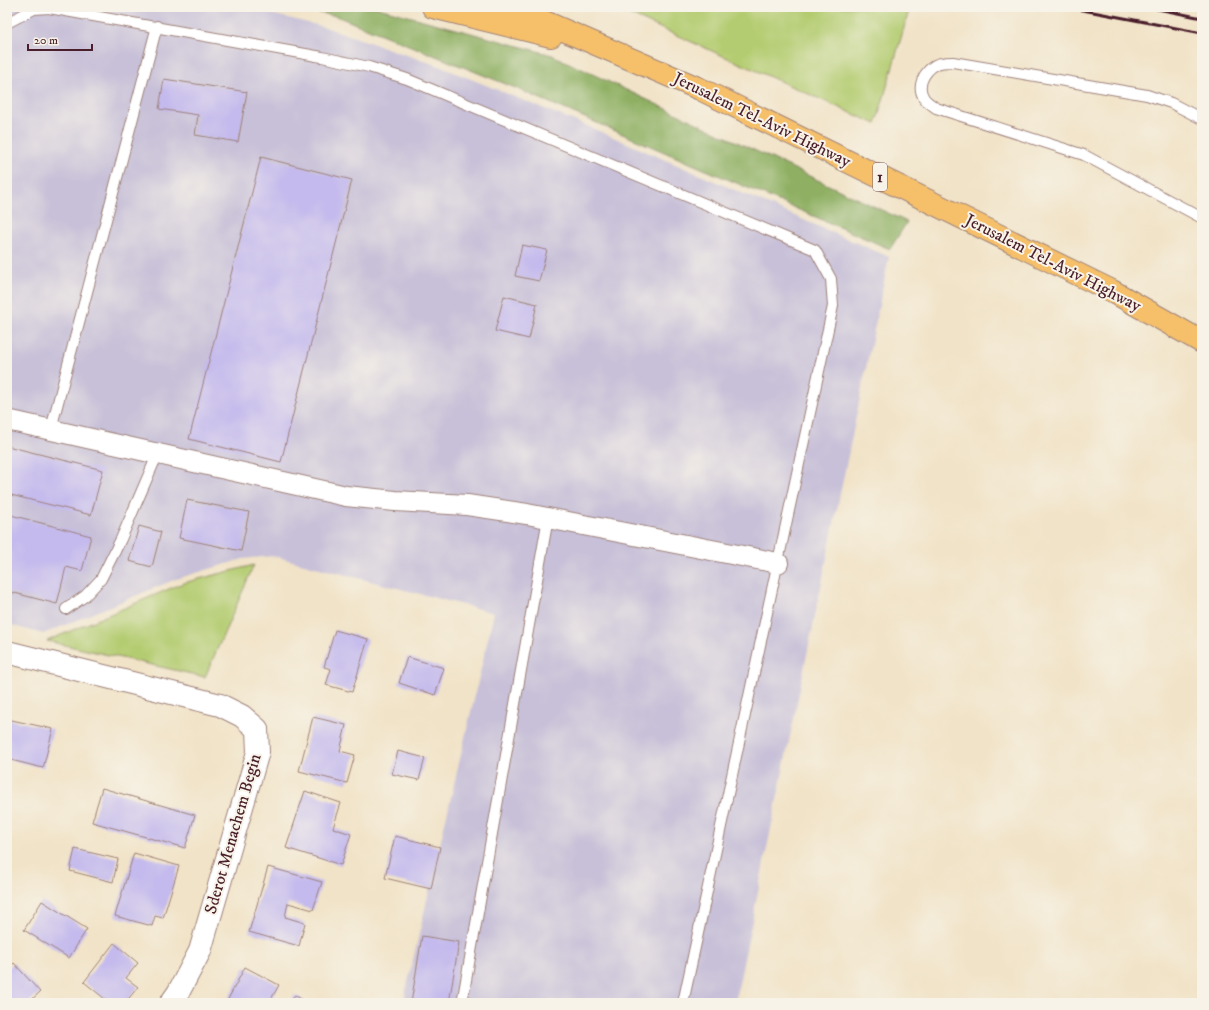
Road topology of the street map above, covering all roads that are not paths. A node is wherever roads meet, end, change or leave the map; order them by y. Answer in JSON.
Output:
{"nodes":[{"id":1,"x":433,"y":7,"type":"edge"},
{"id":2,"x":510,"y":7,"type":"edge"},
{"id":3,"x":7,"y":23,"type":"edge"},
{"id":4,"x":157,"y":26,"type":"junction"},
{"id":5,"x":614,"y":52,"type":"junction"},
{"id":6,"x":1202,"y":119,"type":"edge"},
{"id":7,"x":1202,"y":218,"type":"edge"},
{"id":8,"x":1202,"y":342,"type":"edge"},
{"id":9,"x":7,"y":420,"type":"edge"},
{"id":10,"x":51,"y":429,"type":"junction"},
{"id":11,"x":158,"y":453,"type":"junction"},
{"id":12,"x":548,"y":518,"type":"junction"},
{"id":13,"x":778,"y":562,"type":"junction"},
{"id":14,"x":66,"y":609,"type":"dead end"},
{"id":15,"x":7,"y":652,"type":"edge"},
{"id":16,"x":172,"y":1003,"type":"edge"},
{"id":17,"x":462,"y":1003,"type":"edge"},
{"id":18,"x":683,"y":1003,"type":"edge"}],
"edges":[{"from":1,"to":5,"type":"highway"},
{"from":2,"to":5,"type":"highway","name":"Jerusalem Tel-Aviv Highway","number":"1"},
{"from":3,"to":4,"type":"lane"},
{"from":4,"to":10,"type":"lane"},
{"from":4,"to":13,"type":"lane"},
{"from":5,"to":8,"type":"highway","name":"Jerusalem Tel-Aviv Highway","number":"1"},
{"from":6,"to":7,"type":"lane"},
{"from":9,"to":10,"type":"street"},
{"from":10,"to":11,"type":"street"},
{"from":11,"to":12,"type":"street"},
{"from":11,"to":14,"type":"lane"},
{"from":12,"to":13,"type":"street"},
{"from":12,"to":17,"type":"lane"},
{"from":13,"to":18,"type":"lane"},
{"from":15,"to":16,"type":"street","name":"Sderot Menachem Begin"}]}
